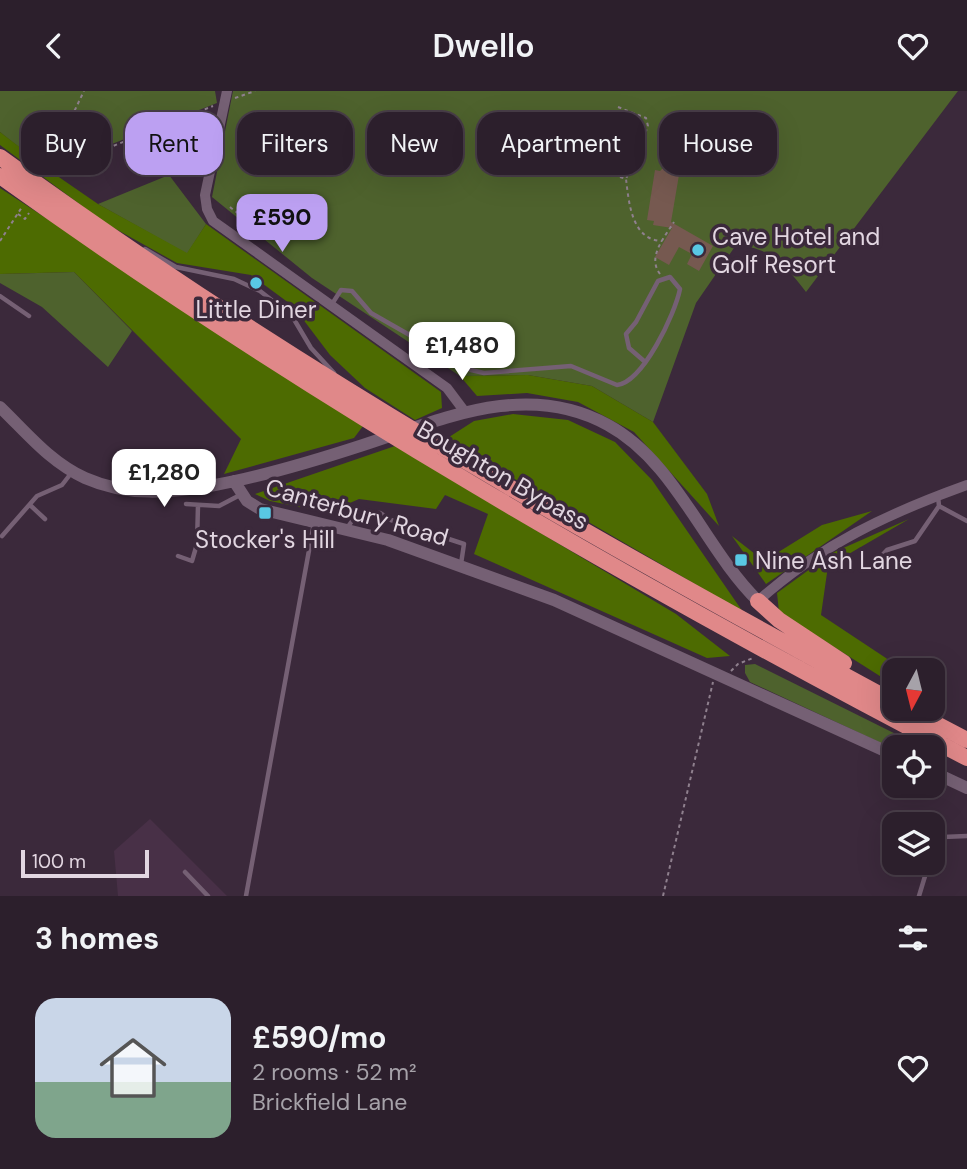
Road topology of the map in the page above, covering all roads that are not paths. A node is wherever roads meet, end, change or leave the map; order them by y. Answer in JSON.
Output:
{"nodes":[{"id":1,"x":227,"y":96,"type":"edge"},
{"id":2,"x":0,"y":157,"type":"edge"},
{"id":3,"x":0,"y":176,"type":"edge"},
{"id":4,"x":100,"y":227,"type":"junction"},
{"id":5,"x":0,"y":296,"type":"edge"},
{"id":6,"x":330,"y":307,"type":"junction"},
{"id":7,"x":29,"y":316,"type":"dead end"},
{"id":8,"x":643,"y":361,"type":"junction"},
{"id":9,"x":0,"y":407,"type":"edge"},
{"id":10,"x":382,"y":411,"type":"junction"},
{"id":11,"x":465,"y":412,"type":"junction"},
{"id":12,"x":73,"y":471,"type":"junction"},
{"id":13,"x":234,"y":481,"type":"junction"},
{"id":14,"x":967,"y":485,"type":"edge"},
{"id":15,"x":241,"y":494,"type":"junction"},
{"id":16,"x":938,"y":501,"type":"junction"},
{"id":17,"x":186,"y":504,"type":"dead end"},
{"id":18,"x":30,"y":505,"type":"junction"},
{"id":19,"x":198,"y":505,"type":"junction"},
{"id":20,"x":45,"y":519,"type":"dead end"},
{"id":21,"x":967,"y":521,"type":"edge"},
{"id":22,"x":314,"y":522,"type":"junction"},
{"id":23,"x":347,"y":530,"type":"junction"},
{"id":24,"x":2,"y":536,"type":"dead end"},
{"id":25,"x":177,"y":556,"type":"dead end"},
{"id":26,"x":461,"y":565,"type":"junction"},
{"id":27,"x":872,"y":566,"type":"dead end"},
{"id":28,"x":758,"y":601,"type":"junction"},
{"id":29,"x":882,"y":687,"type":"edge"},
{"id":30,"x":882,"y":695,"type":"edge"},
{"id":31,"x":930,"y":721,"type":"edge"},
{"id":32,"x":932,"y":721,"type":"edge"},
{"id":33,"x":938,"y":725,"type":"junction"},
{"id":34,"x":967,"y":740,"type":"edge"},
{"id":35,"x":882,"y":749,"type":"edge"},
{"id":36,"x":967,"y":758,"type":"edge"},
{"id":37,"x":945,"y":778,"type":"edge"},
{"id":38,"x":967,"y":788,"type":"edge"},
{"id":39,"x":945,"y":837,"type":"edge"},
{"id":40,"x":967,"y":837,"type":"edge"},
{"id":41,"x":184,"y":872,"type":"dead end"},
{"id":42,"x":925,"y":875,"type":"edge"},
{"id":43,"x":208,"y":896,"type":"edge"},
{"id":44,"x":246,"y":896,"type":"edge"},
{"id":45,"x":919,"y":896,"type":"edge"}],
"edges":[{"from":1,"to":6,"type":"street"},
{"from":2,"to":4,"type":"highway","name":"Boughton Bypass"},
{"from":3,"to":36,"type":"highway","name":"Boughton Bypass"},
{"from":4,"to":10,"type":"highway","name":"Boughton Bypass"},
{"from":4,"to":10,"type":"lane"},
{"from":5,"to":7,"type":"lane"},
{"from":6,"to":8,"type":"lane"},
{"from":6,"to":11,"type":"street"},
{"from":8,"to":8,"type":"lane"},
{"from":9,"to":12,"type":"street"},
{"from":10,"to":30,"type":"highway","name":"Boughton Bypass"},
{"from":11,"to":13,"type":"street","name":"Canterbury Road"},
{"from":11,"to":28,"type":"street","name":"Canterbury Road"},
{"from":12,"to":13,"type":"street"},
{"from":12,"to":18,"type":"lane"},
{"from":13,"to":15,"type":"street","name":"Canterbury Road"},
{"from":14,"to":16,"type":"street"},
{"from":15,"to":19,"type":"lane"},
{"from":15,"to":22,"type":"street","name":"Canterbury Road"},
{"from":16,"to":21,"type":"lane"},
{"from":16,"to":27,"type":"lane"},
{"from":16,"to":28,"type":"street"},
{"from":17,"to":19,"type":"lane"},
{"from":18,"to":20,"type":"lane"},
{"from":18,"to":24,"type":"lane"},
{"from":19,"to":25,"type":"lane"},
{"from":22,"to":23,"type":"street","name":"Canterbury Road"},
{"from":22,"to":44,"type":"lane"},
{"from":23,"to":26,"type":"street","name":"Canterbury Road"},
{"from":23,"to":26,"type":"lane"},
{"from":26,"to":35,"type":"street","name":"Canterbury Road"},
{"from":28,"to":29,"type":"highway"},
{"from":31,"to":33,"type":"highway"},
{"from":32,"to":33,"type":"highway"},
{"from":33,"to":34,"type":"highway"},
{"from":37,"to":38,"type":"street"},
{"from":39,"to":40,"type":"lane"},
{"from":41,"to":43,"type":"lane"},
{"from":42,"to":45,"type":"lane"}]}
